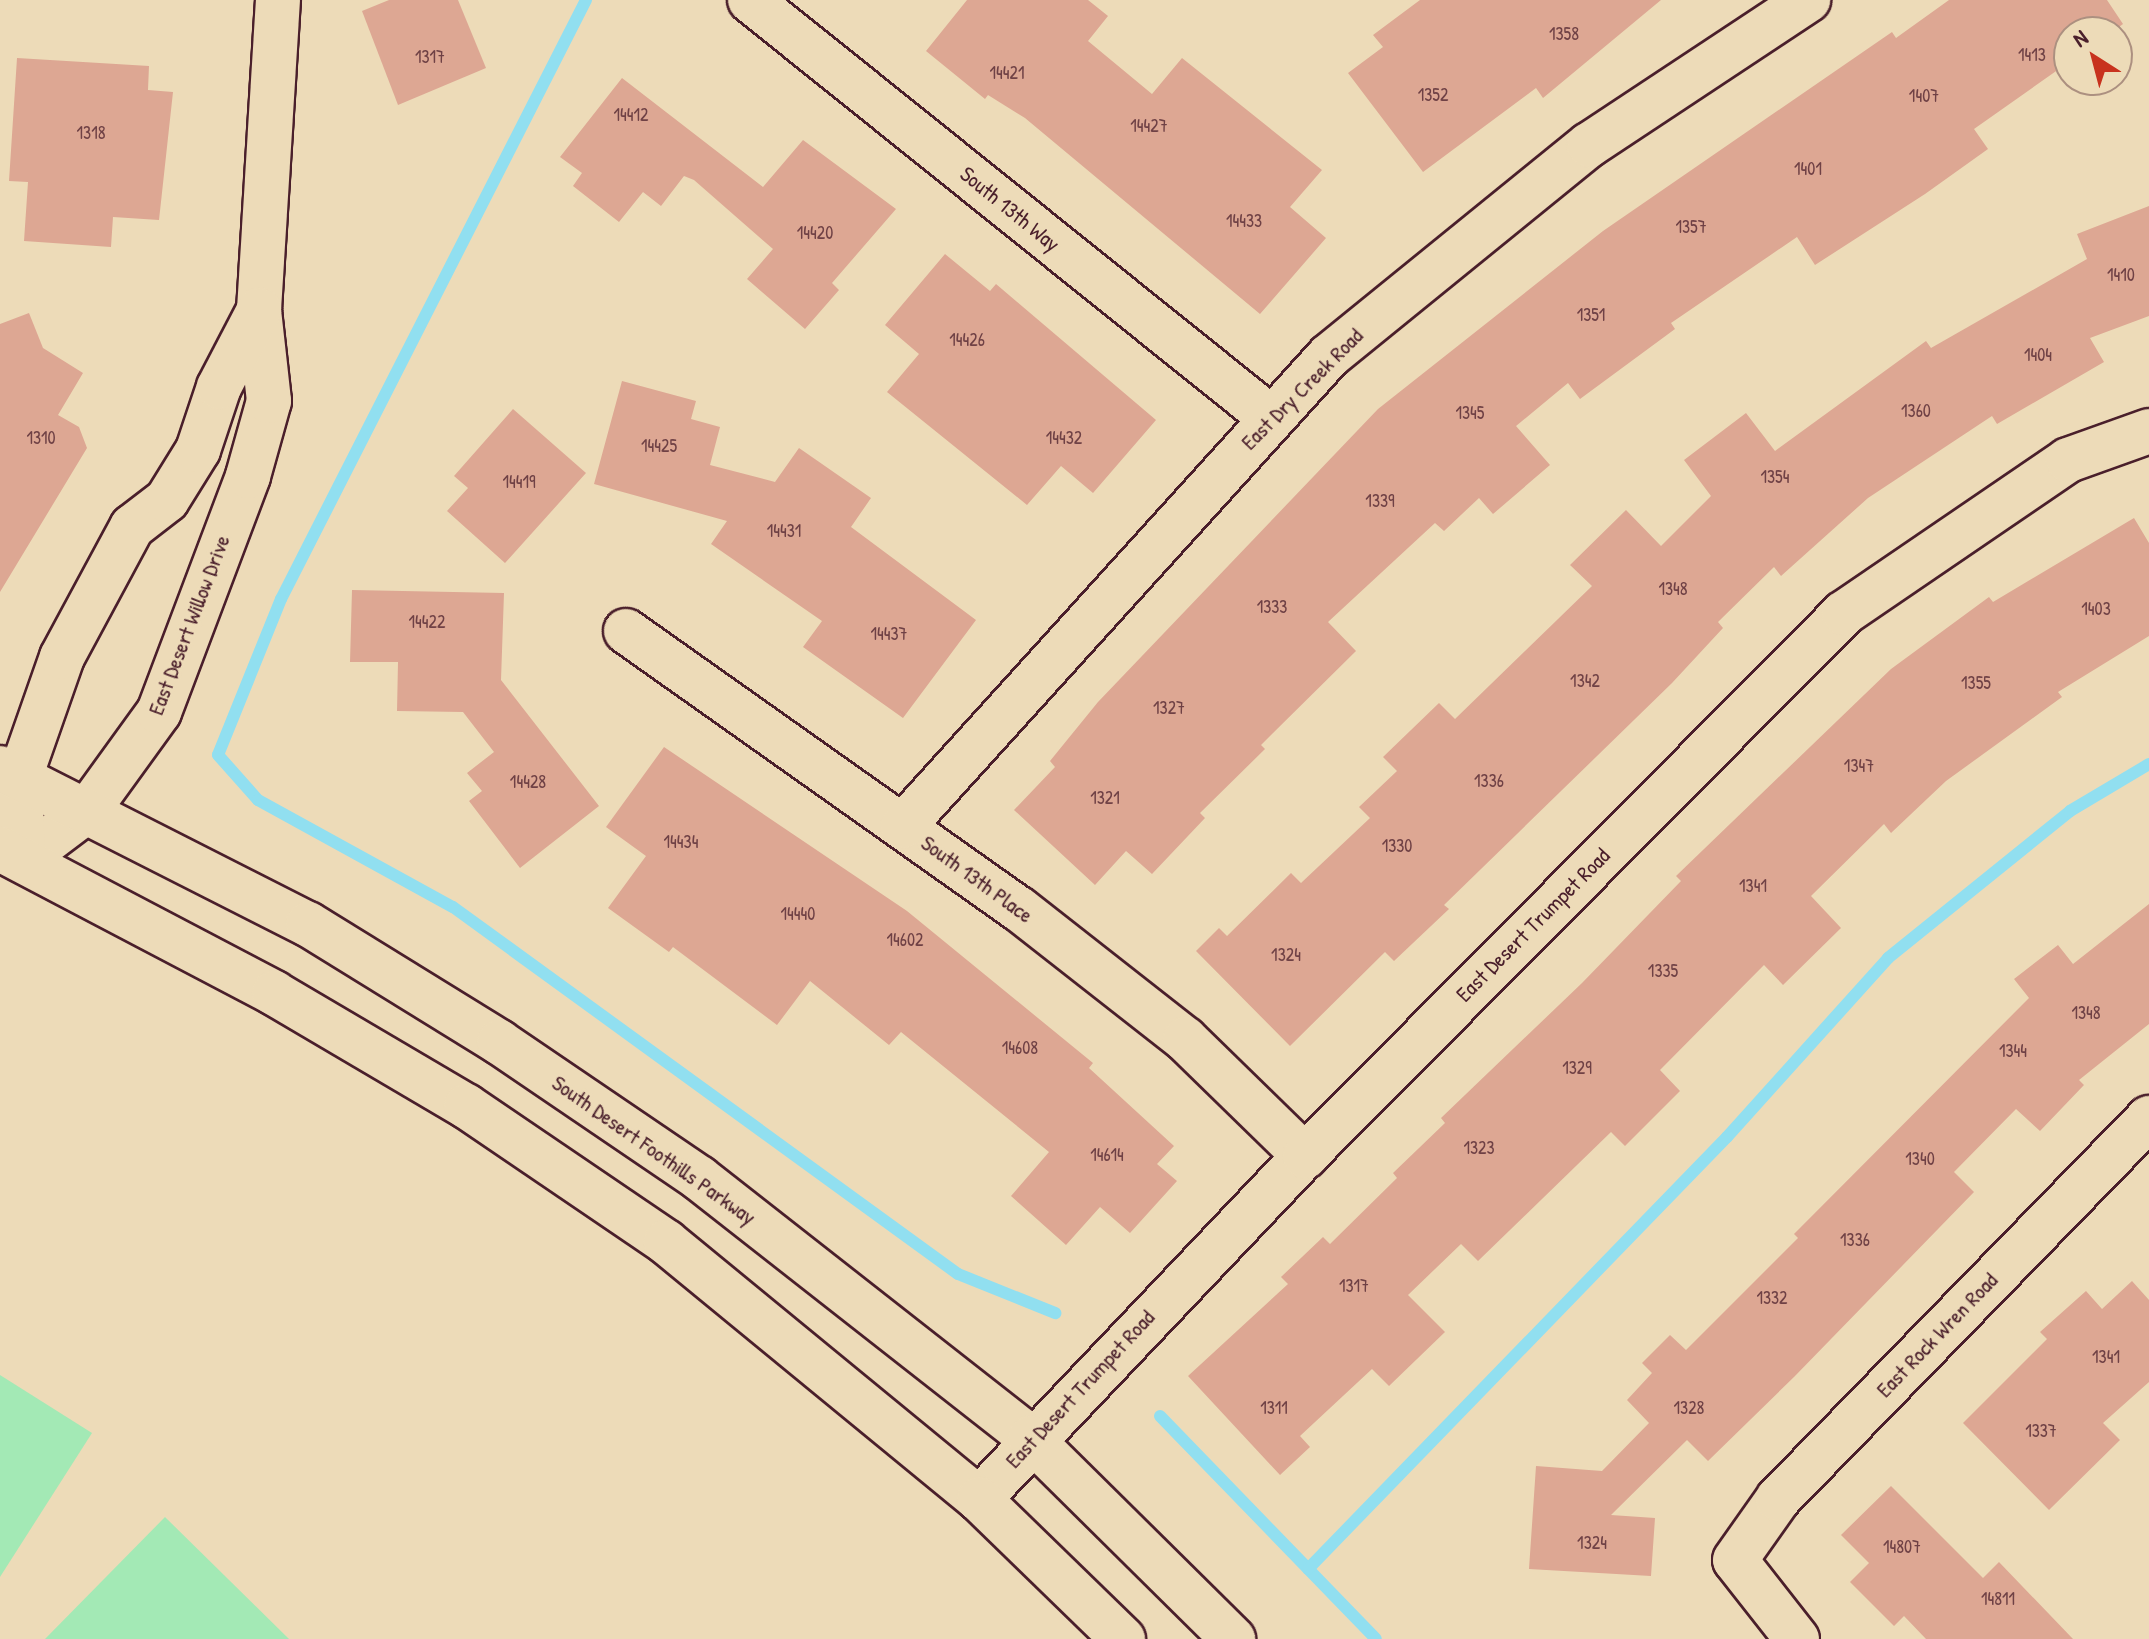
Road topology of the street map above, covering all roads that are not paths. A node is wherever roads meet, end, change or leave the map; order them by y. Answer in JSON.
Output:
{"nodes":[{"id":1,"x":278,"y":0,"type":"edge"},
{"id":2,"x":750,"y":0,"type":"edge"},
{"id":3,"x":1808,"y":0,"type":"edge"},
{"id":4,"x":259,"y":310,"type":"junction"},
{"id":5,"x":1271,"y":418,"type":"junction"},
{"id":6,"x":2149,"y":431,"type":"edge"},
{"id":7,"x":626,"y":631,"type":"dead end"},
{"id":8,"x":10,"y":772,"type":"edge"},
{"id":9,"x":88,"y":810,"type":"junction"},
{"id":10,"x":903,"y":826,"type":"junction"},
{"id":11,"x":12,"y":854,"type":"edge"},
{"id":12,"x":2149,"y":1118,"type":"edge"},
{"id":13,"x":1305,"y":1156,"type":"junction"},
{"id":14,"x":1030,"y":1438,"type":"junction"},
{"id":15,"x":979,"y":1499,"type":"junction"},
{"id":16,"x":1123,"y":1639,"type":"edge"},
{"id":17,"x":1233,"y":1639,"type":"edge"},
{"id":18,"x":1797,"y":1639,"type":"edge"}],
"edges":[{"from":1,"to":4,"type":"street","name":"East Desert Willow Drive"},
{"from":2,"to":5,"type":"street","name":"South 13th Way"},
{"from":3,"to":5,"type":"street","name":"East Dry Creek Road"},
{"from":4,"to":8,"type":"street","name":"East Desert Willow Drive"},
{"from":4,"to":9,"type":"street","name":"East Desert Willow Drive"},
{"from":5,"to":10,"type":"street","name":"East Dry Creek Road"},
{"from":6,"to":13,"type":"street","name":"East Desert Trumpet Road"},
{"from":7,"to":10,"type":"street","name":"South 13th Place"},
{"from":8,"to":9,"type":"street","name":"South Desert Foothills Parkway"},
{"from":8,"to":11,"type":"street","name":"East Desert Willow Drive"},
{"from":9,"to":11,"type":"street","name":"East Desert Willow Drive"},
{"from":9,"to":14,"type":"street","name":"South Desert Foothills Parkway"},
{"from":10,"to":13,"type":"street","name":"South 13th Place"},
{"from":11,"to":15,"type":"street"},
{"from":12,"to":18,"type":"street","name":"East Rock Wren Road"},
{"from":13,"to":14,"type":"street","name":"East Desert Trumpet Road"},
{"from":14,"to":15,"type":"street","name":"East Desert Trumpet Road"},
{"from":14,"to":17,"type":"street","name":"South Desert Foothills Parkway"},
{"from":15,"to":16,"type":"street"}]}
